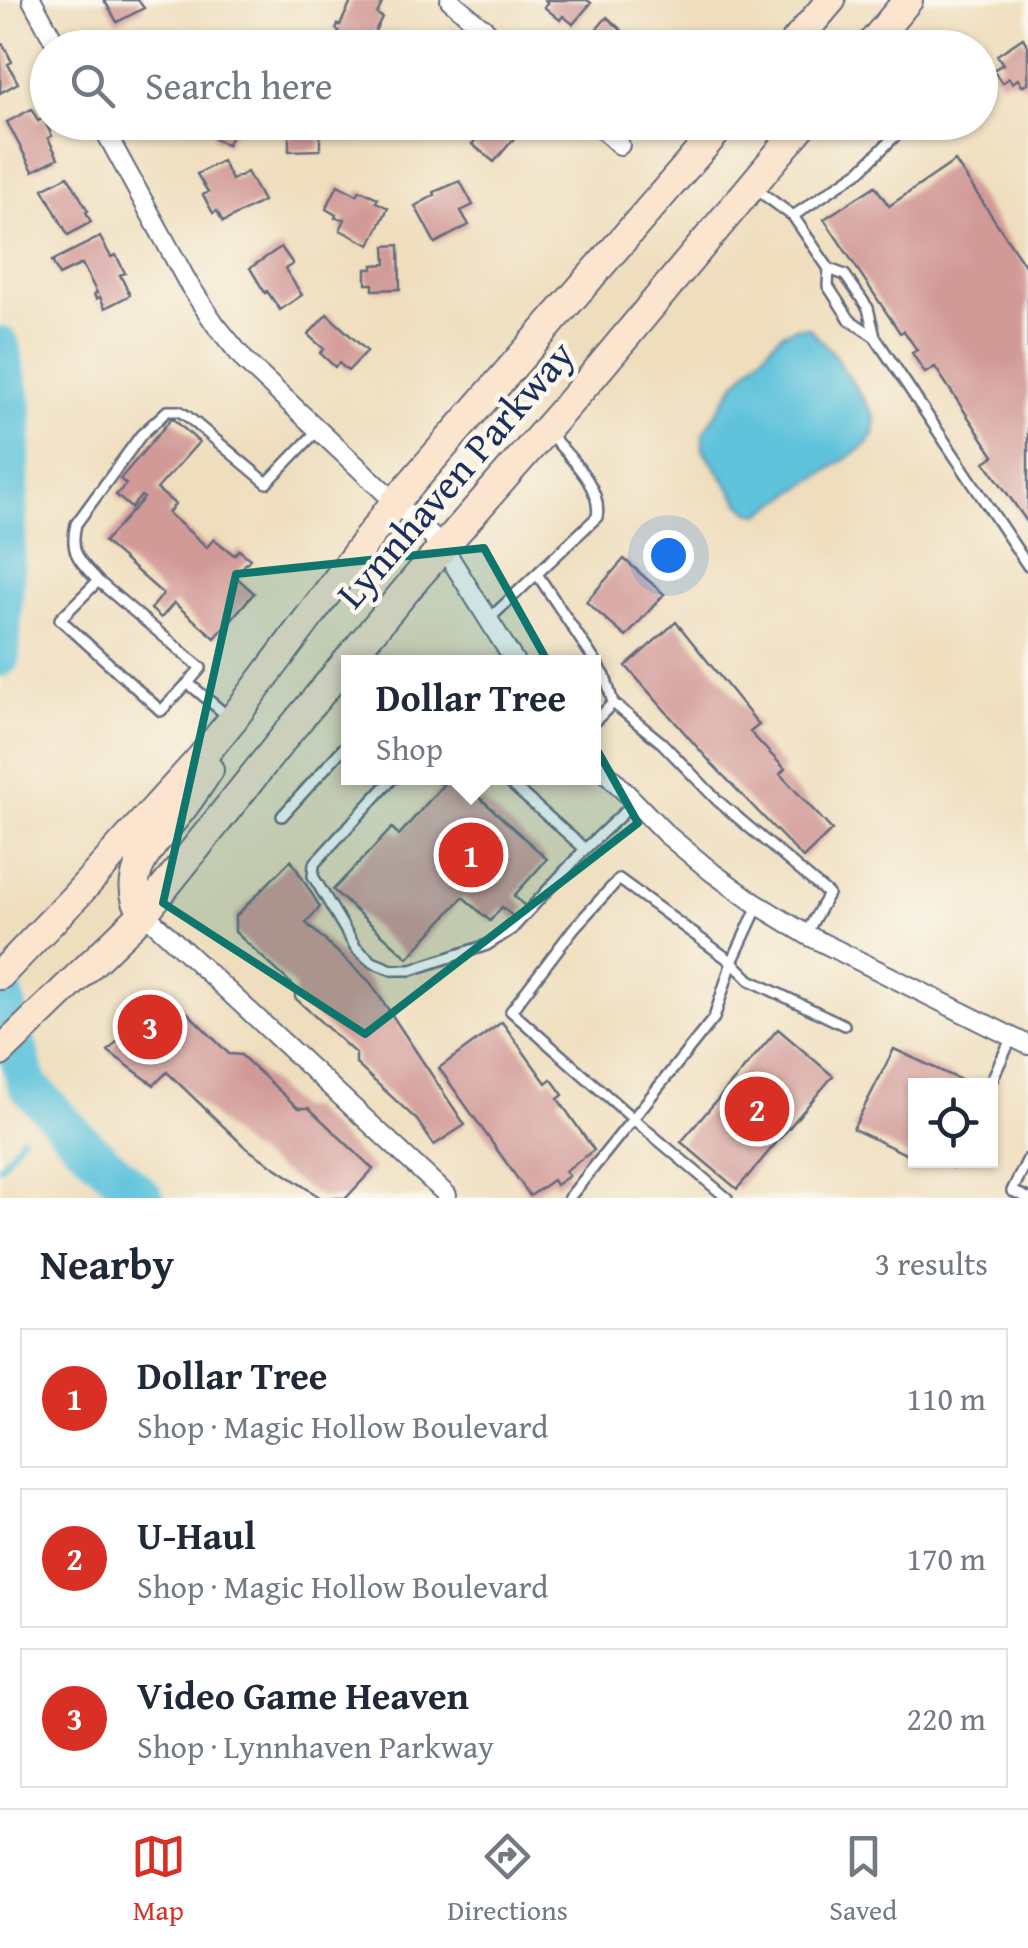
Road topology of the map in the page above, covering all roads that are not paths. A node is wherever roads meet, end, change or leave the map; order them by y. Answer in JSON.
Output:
{"nodes":[{"id":1,"x":32,"y":0,"type":"edge"},
{"id":2,"x":450,"y":0,"type":"edge"},
{"id":3,"x":831,"y":0,"type":"edge"},
{"id":4,"x":908,"y":0,"type":"edge"},
{"id":5,"x":482,"y":28,"type":"joint"},
{"id":6,"x":48,"y":30,"type":"edge"},
{"id":7,"x":484,"y":30,"type":"edge"},
{"id":8,"x":805,"y":30,"type":"edge"},
{"id":9,"x":883,"y":30,"type":"edge"},
{"id":10,"x":110,"y":140,"type":"edge"},
{"id":11,"x":615,"y":140,"type":"edge"},
{"id":12,"x":708,"y":140,"type":"edge"},
{"id":13,"x":790,"y":140,"type":"edge"},
{"id":14,"x":891,"y":140,"type":"edge"},
{"id":15,"x":620,"y":144,"type":"dead end"},
{"id":16,"x":752,"y":186,"type":"junction"},
{"id":17,"x":794,"y":216,"type":"junction"},
{"id":18,"x":830,"y":270,"type":"junction"},
{"id":19,"x":875,"y":337,"type":"junction"},
{"id":20,"x":546,"y":429,"type":"junction"},
{"id":21,"x":318,"y":430,"type":"junction"},
{"id":22,"x":394,"y":502,"type":"junction"},
{"id":23,"x":442,"y":547,"type":"junction"},
{"id":24,"x":1028,"y":566,"type":"edge"},
{"id":25,"x":537,"y":574,"type":"junction"},
{"id":26,"x":98,"y":580,"type":"junction"},
{"id":27,"x":488,"y":620,"type":"junction"},
{"id":28,"x":352,"y":655,"type":"edge"},
{"id":29,"x":510,"y":655,"type":"edge"},
{"id":30,"x":591,"y":655,"type":"edge"},
{"id":31,"x":341,"y":669,"type":"edge"},
{"id":32,"x":601,"y":670,"type":"edge"},
{"id":33,"x":188,"y":684,"type":"junction"},
{"id":34,"x":613,"y":703,"type":"junction"},
{"id":35,"x":601,"y":715,"type":"edge"},
{"id":36,"x":232,"y":720,"type":"junction"},
{"id":37,"x":341,"y":751,"type":"edge"},
{"id":38,"x":601,"y":767,"type":"edge"},
{"id":39,"x":387,"y":785,"type":"edge"},
{"id":40,"x":512,"y":785,"type":"edge"},
{"id":41,"x":635,"y":802,"type":"junction"},
{"id":42,"x":282,"y":816,"type":"dead end"},
{"id":43,"x":584,"y":849,"type":"junction"},
{"id":44,"x":758,"y":906,"type":"junction"},
{"id":45,"x":144,"y":914,"type":"junction"},
{"id":46,"x":806,"y":934,"type":"junction"},
{"id":47,"x":732,"y":962,"type":"junction"},
{"id":48,"x":6,"y":969,"type":"edge"},
{"id":49,"x":844,"y":1025,"type":"dead end"},
{"id":50,"x":1020,"y":1041,"type":"edge"},
{"id":51,"x":0,"y":1052,"type":"edge"},
{"id":52,"x":995,"y":1078,"type":"edge"},
{"id":53,"x":632,"y":1118,"type":"junction"},
{"id":54,"x":1028,"y":1159,"type":"edge"},
{"id":55,"x":447,"y":1195,"type":"dead end"},
{"id":56,"x":569,"y":1198,"type":"edge"},
{"id":57,"x":727,"y":1198,"type":"edge"},
{"id":58,"x":1028,"y":1198,"type":"edge"}],
"edges":[{"from":1,"to":6,"type":"street"},
{"from":2,"to":5,"type":"street"},
{"from":3,"to":8,"type":"main road"},
{"from":4,"to":9,"type":"main road"},
{"from":5,"to":7,"type":"street"},
{"from":10,"to":21,"type":"street"},
{"from":11,"to":15,"type":"street"},
{"from":12,"to":22,"type":"main road","name":"Lynnhaven Parkway"},
{"from":13,"to":16,"type":"main road","name":"Lynnhaven Parkway"},
{"from":14,"to":17,"type":"lane"},
{"from":16,"to":17,"type":"lane"},
{"from":16,"to":20,"type":"main road","name":"Lynnhaven Parkway"},
{"from":17,"to":18,"type":"lane"},
{"from":18,"to":19,"type":"lane"},
{"from":18,"to":19,"type":"lane"},
{"from":19,"to":24,"type":"lane"},
{"from":20,"to":23,"type":"main road","name":"Lynnhaven Parkway"},
{"from":20,"to":25,"type":"lane"},
{"from":21,"to":22,"type":"street"},
{"from":21,"to":26,"type":"lane"},
{"from":22,"to":23,"type":"street"},
{"from":22,"to":36,"type":"main road","name":"Lynnhaven Parkway"},
{"from":23,"to":27,"type":"street"},
{"from":23,"to":28,"type":"main road","name":"Lynnhaven Parkway"},
{"from":25,"to":27,"type":"lane"},
{"from":25,"to":30,"type":"lane"},
{"from":26,"to":33,"type":"lane"},
{"from":26,"to":33,"type":"lane"},
{"from":27,"to":29,"type":"street"},
{"from":31,"to":45,"type":"main road","name":"Lynnhaven Parkway"},
{"from":32,"to":34,"type":"lane"},
{"from":33,"to":36,"type":"lane"},
{"from":34,"to":35,"type":"lane"},
{"from":34,"to":46,"type":"lane"},
{"from":36,"to":45,"type":"main road"},
{"from":36,"to":48,"type":"main road","name":"Lynnhaven Parkway"},
{"from":37,"to":42,"type":"lane"},
{"from":38,"to":41,"type":"street"},
{"from":39,"to":43,"type":"lane"},
{"from":40,"to":43,"type":"lane"},
{"from":41,"to":43,"type":"lane"},
{"from":41,"to":44,"type":"street"},
{"from":44,"to":46,"type":"street"},
{"from":44,"to":47,"type":"lane"},
{"from":45,"to":51,"type":"main road","name":"Lynnhaven Parkway"},
{"from":45,"to":55,"type":"street"},
{"from":46,"to":50,"type":"street"},
{"from":47,"to":49,"type":"lane"},
{"from":47,"to":53,"type":"lane"},
{"from":47,"to":53,"type":"lane"},
{"from":50,"to":52,"type":"lane"},
{"from":53,"to":56,"type":"lane"},
{"from":53,"to":57,"type":"lane"},
{"from":54,"to":58,"type":"lane"}]}
